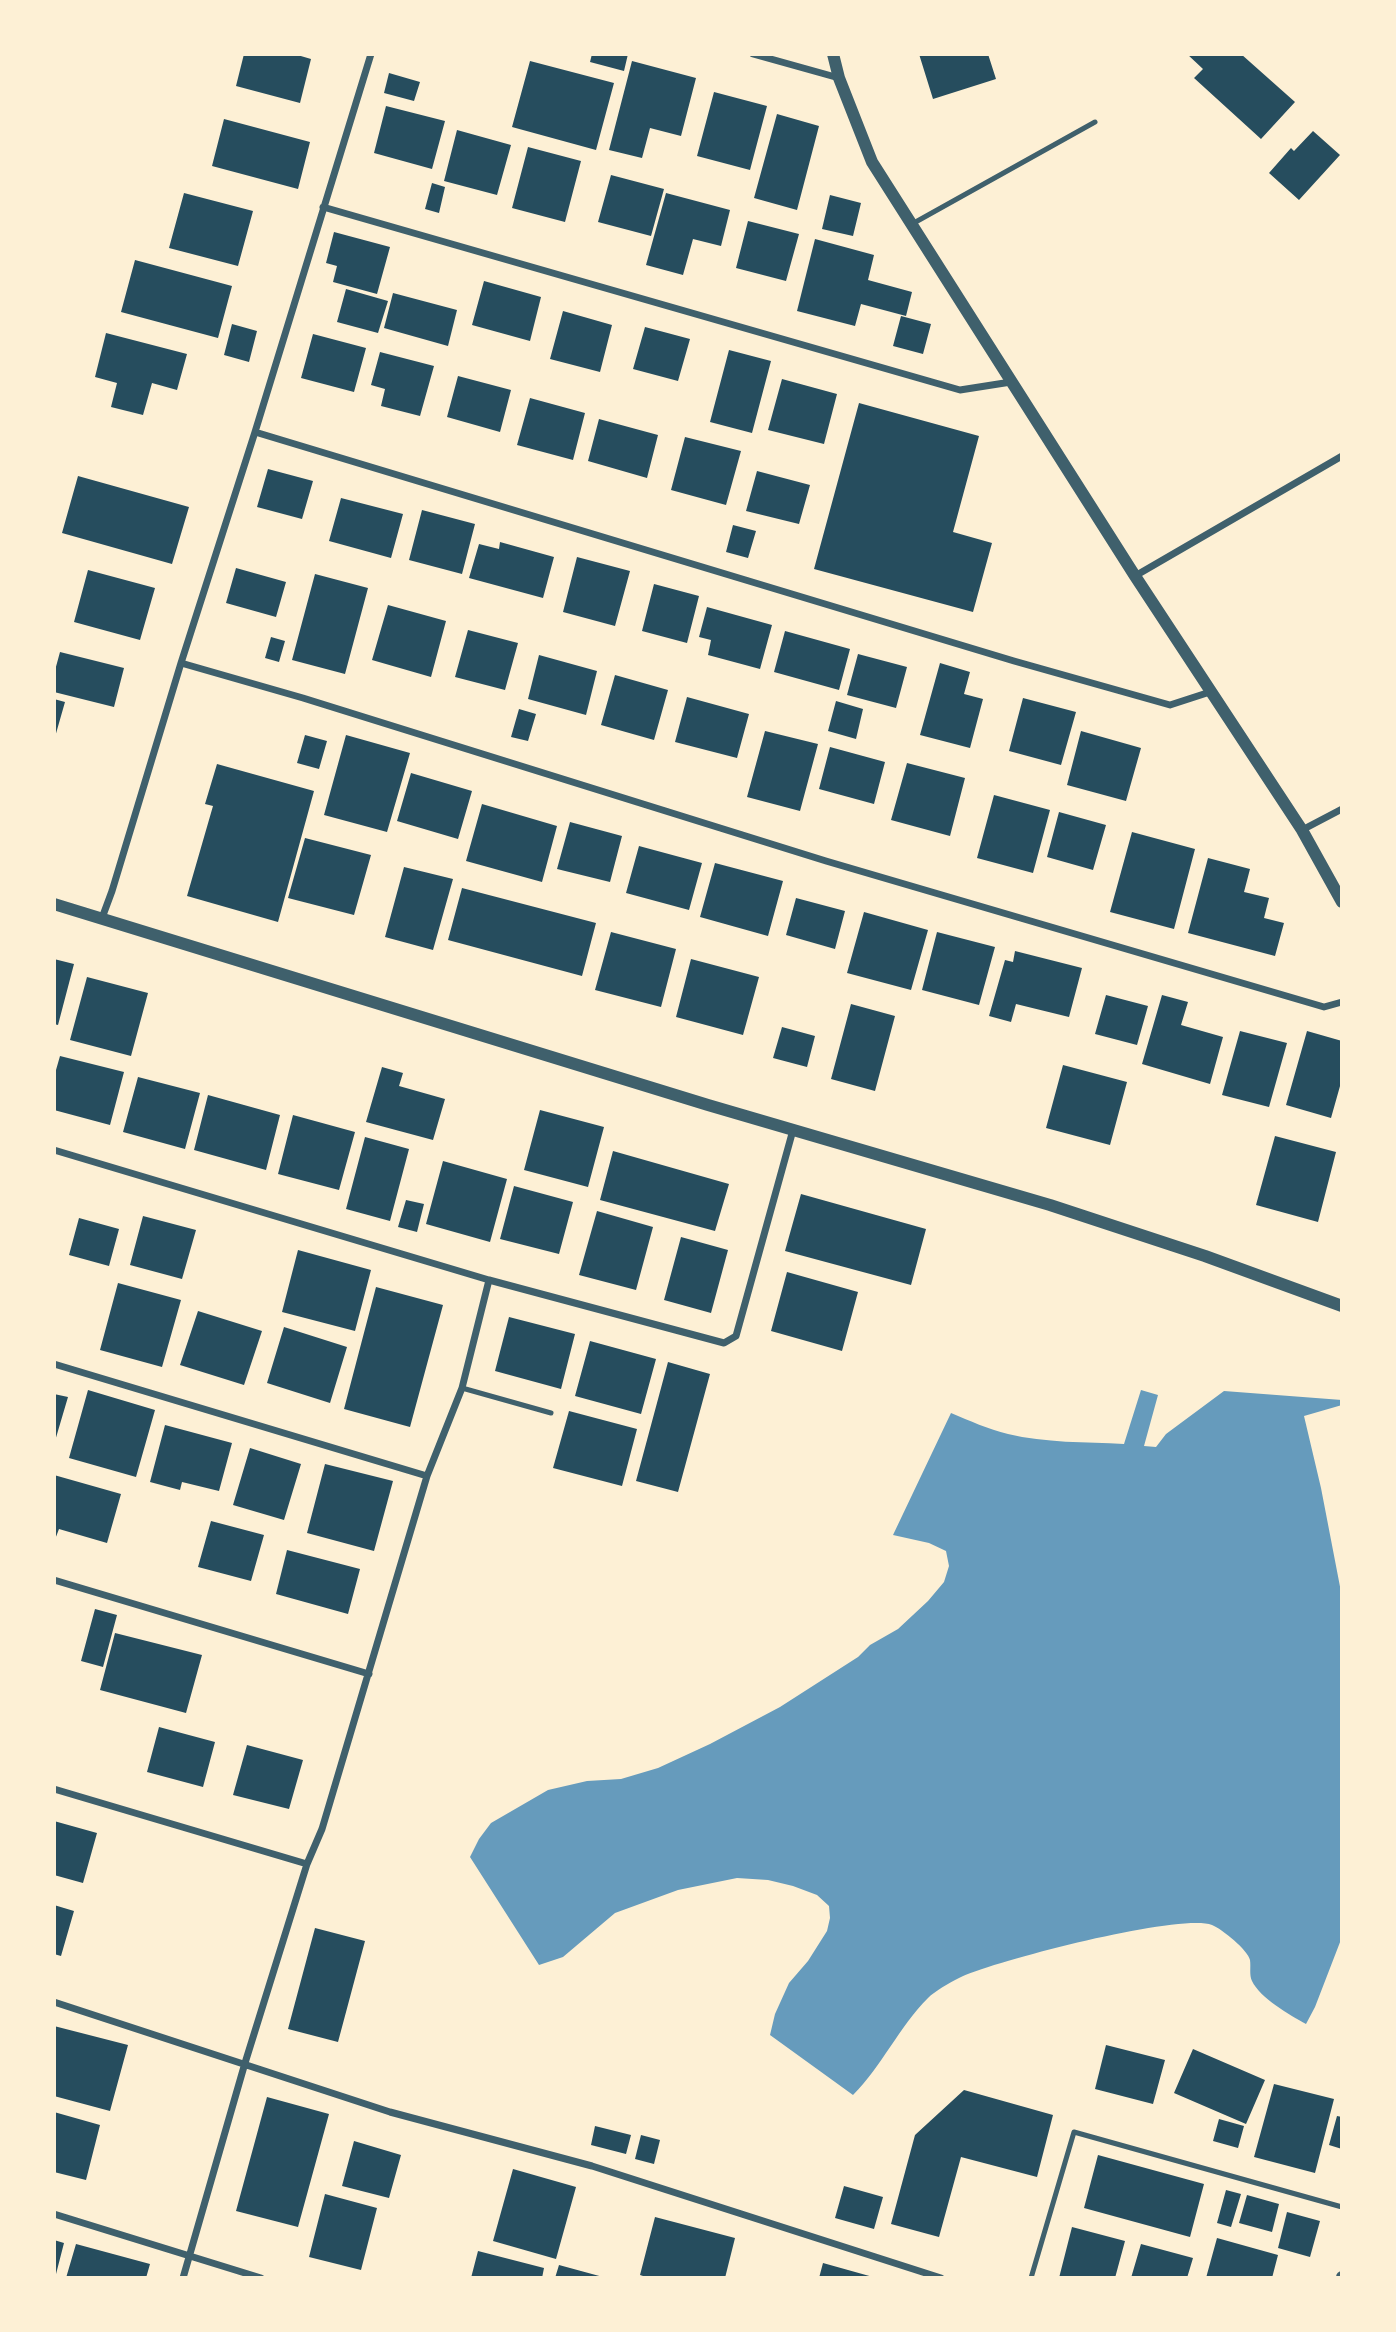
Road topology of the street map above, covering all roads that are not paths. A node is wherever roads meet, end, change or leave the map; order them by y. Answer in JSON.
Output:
{"nodes":[{"id":1,"x":371,"y":54,"type":"edge"},
{"id":2,"x":752,"y":54,"type":"edge"},
{"id":3,"x":833,"y":54,"type":"edge"},
{"id":4,"x":839,"y":78,"type":"junction"},
{"id":5,"x":1095,"y":122,"type":"dead end"},
{"id":6,"x":323,"y":207,"type":"junction"},
{"id":7,"x":912,"y":225,"type":"junction"},
{"id":8,"x":1011,"y":382,"type":"junction"},
{"id":9,"x":255,"y":432,"type":"junction"},
{"id":10,"x":1342,"y":456,"type":"edge"},
{"id":11,"x":1135,"y":576,"type":"junction"},
{"id":12,"x":181,"y":663,"type":"junction"},
{"id":13,"x":1210,"y":692,"type":"junction"},
{"id":14,"x":1342,"y":809,"type":"edge"},
{"id":15,"x":1302,"y":830,"type":"junction"},
{"id":16,"x":1342,"y":902,"type":"edge"},
{"id":17,"x":54,"y":904,"type":"edge"},
{"id":18,"x":102,"y":918,"type":"junction"},
{"id":19,"x":1342,"y":1002,"type":"edge"},
{"id":20,"x":793,"y":1130,"type":"junction"},
{"id":21,"x":54,"y":1150,"type":"edge"},
{"id":22,"x":489,"y":1280,"type":"junction"},
{"id":23,"x":1342,"y":1306,"type":"edge"},
{"id":24,"x":54,"y":1364,"type":"edge"},
{"id":25,"x":462,"y":1388,"type":"junction"},
{"id":26,"x":551,"y":1413,"type":"dead end"},
{"id":27,"x":427,"y":1476,"type":"junction"},
{"id":28,"x":54,"y":1580,"type":"edge"},
{"id":29,"x":369,"y":1674,"type":"junction"},
{"id":30,"x":54,"y":1789,"type":"edge"},
{"id":31,"x":307,"y":1864,"type":"junction"},
{"id":32,"x":54,"y":2002,"type":"edge"},
{"id":33,"x":245,"y":2063,"type":"junction"},
{"id":34,"x":1342,"y":2207,"type":"edge"},
{"id":35,"x":54,"y":2214,"type":"edge"},
{"id":36,"x":190,"y":2256,"type":"junction"},
{"id":37,"x":183,"y":2278,"type":"edge"},
{"id":38,"x":261,"y":2278,"type":"edge"},
{"id":39,"x":941,"y":2278,"type":"edge"},
{"id":40,"x":1031,"y":2278,"type":"edge"}],
"edges":[{"from":1,"to":6,"type":"street"},
{"from":2,"to":4,"type":"street"},
{"from":3,"to":4,"type":"street"},
{"from":4,"to":7,"type":"street"},
{"from":5,"to":7,"type":"lane"},
{"from":6,"to":8,"type":"street"},
{"from":6,"to":9,"type":"street"},
{"from":7,"to":8,"type":"street"},
{"from":8,"to":11,"type":"street"},
{"from":9,"to":12,"type":"street"},
{"from":9,"to":13,"type":"street"},
{"from":10,"to":11,"type":"street"},
{"from":11,"to":13,"type":"street"},
{"from":12,"to":18,"type":"street"},
{"from":12,"to":19,"type":"street"},
{"from":13,"to":15,"type":"street"},
{"from":14,"to":15,"type":"street"},
{"from":15,"to":16,"type":"street"},
{"from":17,"to":18,"type":"street"},
{"from":18,"to":20,"type":"street"},
{"from":20,"to":22,"type":"street"},
{"from":20,"to":23,"type":"street"},
{"from":21,"to":22,"type":"street"},
{"from":22,"to":25,"type":"street"},
{"from":24,"to":27,"type":"street"},
{"from":25,"to":26,"type":"lane"},
{"from":25,"to":27,"type":"street"},
{"from":27,"to":29,"type":"street"},
{"from":28,"to":29,"type":"street"},
{"from":29,"to":31,"type":"street"},
{"from":30,"to":31,"type":"street"},
{"from":31,"to":33,"type":"street"},
{"from":32,"to":33,"type":"street"},
{"from":33,"to":36,"type":"street"},
{"from":33,"to":39,"type":"street"},
{"from":34,"to":40,"type":"lane"},
{"from":35,"to":36,"type":"street"},
{"from":36,"to":37,"type":"street"},
{"from":36,"to":38,"type":"street"}]}
